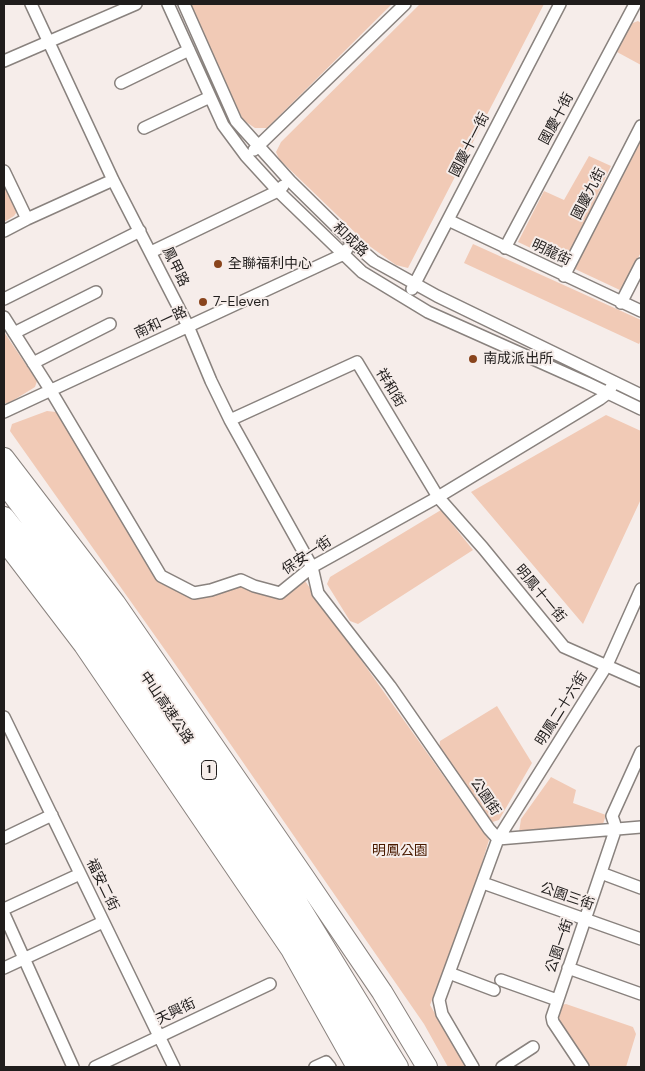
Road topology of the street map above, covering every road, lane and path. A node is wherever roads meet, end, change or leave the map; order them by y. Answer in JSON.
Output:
{"nodes":[{"id":1,"x":31,"y":4,"type":"edge"},
{"id":2,"x":136,"y":4,"type":"edge"},
{"id":3,"x":168,"y":4,"type":"edge"},
{"id":4,"x":184,"y":4,"type":"edge"},
{"id":5,"x":405,"y":4,"type":"edge"},
{"id":6,"x":560,"y":4,"type":"edge"},
{"id":7,"x":634,"y":7,"type":"edge"},
{"id":8,"x":48,"y":41,"type":"junction"},
{"id":9,"x":189,"y":50,"type":"junction"},
{"id":10,"x":4,"y":61,"type":"edge"},
{"id":11,"x":122,"y":82,"type":"dead end"},
{"id":12,"x":210,"y":97,"type":"junction"},
{"id":13,"x":641,"y":126,"type":"edge"},
{"id":14,"x":144,"y":128,"type":"dead end"},
{"id":15,"x":258,"y":147,"type":"junction"},
{"id":16,"x":246,"y":156,"type":"junction"},
{"id":17,"x":4,"y":171,"type":"edge"},
{"id":18,"x":112,"y":180,"type":"junction"},
{"id":19,"x":290,"y":181,"type":"junction"},
{"id":20,"x":278,"y":191,"type":"junction"},
{"id":21,"x":27,"y":219,"type":"junction"},
{"id":22,"x":448,"y":220,"type":"junction"},
{"id":23,"x":4,"y":231,"type":"edge"},
{"id":24,"x":140,"y":231,"type":"junction"},
{"id":25,"x":352,"y":242,"type":"junction"},
{"id":26,"x":505,"y":248,"type":"junction"},
{"id":27,"x":151,"y":252,"type":"junction"},
{"id":28,"x":344,"y":254,"type":"junction"},
{"id":29,"x":641,"y":264,"type":"edge"},
{"id":30,"x":564,"y":276,"type":"junction"},
{"id":31,"x":415,"y":284,"type":"junction"},
{"id":32,"x":96,"y":292,"type":"dead end"},
{"id":33,"x":4,"y":299,"type":"edge"},
{"id":34,"x":405,"y":299,"type":"junction"},
{"id":35,"x":621,"y":303,"type":"junction"},
{"id":36,"x":641,"y":312,"type":"edge"},
{"id":37,"x":4,"y":317,"type":"edge"},
{"id":38,"x":110,"y":324,"type":"dead end"},
{"id":39,"x":188,"y":326,"type":"junction"},
{"id":40,"x":14,"y":333,"type":"junction"},
{"id":41,"x":33,"y":363,"type":"junction"},
{"id":42,"x":614,"y":382,"type":"junction"},
{"id":43,"x":51,"y":391,"type":"junction"},
{"id":44,"x":608,"y":393,"type":"junction"},
{"id":45,"x":641,"y":394,"type":"edge"},
{"id":46,"x":641,"y":409,"type":"edge"},
{"id":47,"x":4,"y":412,"type":"edge"},
{"id":48,"x":230,"y":420,"type":"junction"},
{"id":49,"x":4,"y":458,"type":"edge"},
{"id":50,"x":4,"y":464,"type":"edge"},
{"id":51,"x":4,"y":483,"type":"edge"},
{"id":52,"x":438,"y":497,"type":"junction"},
{"id":53,"x":4,"y":517,"type":"edge"},
{"id":54,"x":4,"y":540,"type":"edge"},
{"id":55,"x":4,"y":544,"type":"edge"},
{"id":56,"x":312,"y":567,"type":"junction"},
{"id":57,"x":641,"y":589,"type":"edge"},
{"id":58,"x":115,"y":603,"type":"junction"},
{"id":59,"x":84,"y":645,"type":"junction"},
{"id":60,"x":607,"y":665,"type":"junction"},
{"id":61,"x":641,"y":681,"type":"edge"},
{"id":62,"x":5,"y":725,"type":"edge"},
{"id":63,"x":641,"y":752,"type":"edge"},
{"id":64,"x":52,"y":815,"type":"junction"},
{"id":65,"x":270,"y":827,"type":"junction"},
{"id":66,"x":641,"y":827,"type":"edge"},
{"id":67,"x":616,"y":828,"type":"junction"},
{"id":68,"x":4,"y":838,"type":"edge"},
{"id":69,"x":498,"y":839,"type":"junction"},
{"id":70,"x":601,"y":873,"type":"junction"},
{"id":71,"x":80,"y":874,"type":"junction"},
{"id":72,"x":483,"y":883,"type":"junction"},
{"id":73,"x":641,"y":888,"type":"edge"},
{"id":74,"x":4,"y":909,"type":"edge"},
{"id":75,"x":4,"y":914,"type":"edge"},
{"id":76,"x":585,"y":920,"type":"junction"},
{"id":77,"x":103,"y":922,"type":"junction"},
{"id":78,"x":641,"y":939,"type":"edge"},
{"id":79,"x":292,"y":952,"type":"junction"},
{"id":80,"x":24,"y":958,"type":"junction"},
{"id":81,"x":4,"y":968,"type":"edge"},
{"id":82,"x":568,"y":968,"type":"junction"},
{"id":83,"x":449,"y":973,"type":"junction"},
{"id":84,"x":270,"y":984,"type":"dead end"},
{"id":85,"x":641,"y":994,"type":"edge"},
{"id":86,"x":557,"y":1000,"type":"junction"},
{"id":87,"x":159,"y":1037,"type":"junction"},
{"id":88,"x":533,"y":1047,"type":"dead end"},
{"id":89,"x":328,"y":1064,"type":"edge"},
{"id":90,"x":73,"y":1067,"type":"edge"},
{"id":91,"x":95,"y":1067,"type":"edge"},
{"id":92,"x":174,"y":1067,"type":"edge"},
{"id":93,"x":315,"y":1067,"type":"edge"},
{"id":94,"x":357,"y":1067,"type":"edge"},
{"id":95,"x":368,"y":1067,"type":"edge"},
{"id":96,"x":378,"y":1067,"type":"edge"},
{"id":97,"x":398,"y":1067,"type":"edge"},
{"id":98,"x":416,"y":1067,"type":"edge"},
{"id":99,"x":427,"y":1067,"type":"edge"},
{"id":100,"x":473,"y":1067,"type":"edge"},
{"id":101,"x":502,"y":1067,"type":"edge"},
{"id":102,"x":583,"y":1067,"type":"edge"}],
"edges":[{"from":1,"to":8,"type":"street","name":"鳳甲路"},
{"from":2,"to":8,"type":"street"},
{"from":3,"to":9,"type":"street","name":"和成路"},
{"from":4,"to":15,"type":"street","name":"和成路"},
{"from":5,"to":15,"type":"street"},
{"from":6,"to":22,"type":"street","name":"國慶十一街"},
{"from":7,"to":26,"type":"street","name":"國慶十街"},
{"from":8,"to":10,"type":"street"},
{"from":8,"to":18,"type":"street","name":"鳳甲路"},
{"from":9,"to":11,"type":"street"},
{"from":9,"to":12,"type":"street","name":"和成路"},
{"from":12,"to":14,"type":"street"},
{"from":12,"to":16,"type":"street","name":"和成路"},
{"from":13,"to":30,"type":"street","name":"國慶九街"},
{"from":15,"to":16,"type":"street"},
{"from":15,"to":19,"type":"street","name":"和成路"},
{"from":16,"to":20,"type":"street","name":"和成路"},
{"from":17,"to":21,"type":"street"},
{"from":18,"to":21,"type":"street"},
{"from":18,"to":24,"type":"street","name":"鳳甲路"},
{"from":19,"to":20,"type":"street"},
{"from":19,"to":25,"type":"street","name":"和成路"},
{"from":20,"to":27,"type":"street"},
{"from":20,"to":28,"type":"street","name":"和成路"},
{"from":21,"to":23,"type":"street"},
{"from":22,"to":26,"type":"street","name":"明龍街"},
{"from":22,"to":31,"type":"street","name":"國慶十一街"},
{"from":24,"to":27,"type":"street","name":"鳳甲路"},
{"from":24,"to":33,"type":"street"},
{"from":25,"to":28,"type":"street"},
{"from":25,"to":31,"type":"street","name":"和成路"},
{"from":26,"to":30,"type":"street","name":"明龍街"},
{"from":27,"to":39,"type":"street","name":"鳳甲路"},
{"from":28,"to":34,"type":"street","name":"和成路"},
{"from":28,"to":39,"type":"street","name":"南和一路"},
{"from":29,"to":35,"type":"street"},
{"from":30,"to":35,"type":"street","name":"明龍街"},
{"from":31,"to":34,"type":"street","name":"國慶十一街"},
{"from":31,"to":42,"type":"street","name":"和成路"},
{"from":32,"to":40,"type":"street"},
{"from":34,"to":44,"type":"street","name":"和成路"},
{"from":35,"to":36,"type":"street","name":"明龍街"},
{"from":37,"to":40,"type":"street","name":"保安一街"},
{"from":38,"to":41,"type":"street"},
{"from":39,"to":43,"type":"street","name":"南和一路"},
{"from":39,"to":48,"type":"street","name":"鳳甲路"},
{"from":40,"to":41,"type":"street","name":"保安一街"},
{"from":41,"to":43,"type":"street","name":"保安一街"},
{"from":42,"to":44,"type":"street","name":"保安一街"},
{"from":42,"to":45,"type":"street","name":"和成路"},
{"from":43,"to":47,"type":"street","name":"南和一路"},
{"from":43,"to":56,"type":"street","name":"保安一街"},
{"from":44,"to":46,"type":"street","name":"和成路"},
{"from":44,"to":52,"type":"street","name":"保安一街"},
{"from":48,"to":52,"type":"street","name":"祥和街"},
{"from":48,"to":56,"type":"street","name":"鳳甲路"},
{"from":49,"to":58,"type":"highway"},
{"from":50,"to":58,"type":"highway"},
{"from":51,"to":97,"type":"highway","name":"中山高速公路","number":"1"},
{"from":52,"to":56,"type":"street","name":"保安一街"},
{"from":52,"to":60,"type":"street","name":"明鳳十一街"},
{"from":53,"to":96,"type":"highway","name":"中山高速公路","number":"1"},
{"from":54,"to":59,"type":"highway"},
{"from":55,"to":59,"type":"highway"},
{"from":56,"to":69,"type":"street","name":"公園街"},
{"from":57,"to":60,"type":"street","name":"明鳳二十六街"},
{"from":58,"to":65,"type":"highway"},
{"from":59,"to":79,"type":"highway"},
{"from":60,"to":61,"type":"street","name":"明鳳十一街"},
{"from":60,"to":69,"type":"street","name":"明鳳二十六街"},
{"from":62,"to":64,"type":"street","name":"福安二街"},
{"from":63,"to":67,"type":"street","name":"公園一街"},
{"from":64,"to":68,"type":"street"},
{"from":64,"to":71,"type":"street","name":"福安二街"},
{"from":65,"to":98,"type":"highway"},
{"from":65,"to":99,"type":"highway"},
{"from":66,"to":67,"type":"street"},
{"from":67,"to":69,"type":"street"},
{"from":67,"to":70,"type":"street","name":"公園一街"},
{"from":69,"to":72,"type":"street"},
{"from":70,"to":73,"type":"street"},
{"from":70,"to":76,"type":"street","name":"公園一街"},
{"from":71,"to":74,"type":"street"},
{"from":71,"to":77,"type":"street","name":"福安二街"},
{"from":72,"to":76,"type":"street","name":"公園三街"},
{"from":72,"to":83,"type":"street"},
{"from":75,"to":80,"type":"street"},
{"from":76,"to":78,"type":"street","name":"公園三街"},
{"from":76,"to":82,"type":"street","name":"公園一街"},
{"from":77,"to":80,"type":"street"},
{"from":77,"to":87,"type":"street","name":"福安二街"},
{"from":79,"to":94,"type":"highway"},
{"from":79,"to":95,"type":"highway"},
{"from":80,"to":81,"type":"street"},
{"from":80,"to":90,"type":"street"},
{"from":82,"to":85,"type":"street"},
{"from":82,"to":86,"type":"street","name":"公園一街"},
{"from":83,"to":86,"type":"street"},
{"from":83,"to":100,"type":"street"},
{"from":84,"to":87,"type":"street","name":"天興街"},
{"from":86,"to":102,"type":"street","name":"公園一街"},
{"from":87,"to":91,"type":"street","name":"天興街"},
{"from":87,"to":92,"type":"street","name":"福安二街"},
{"from":88,"to":101,"type":"street"},
{"from":89,"to":93,"type":"street"}]}
